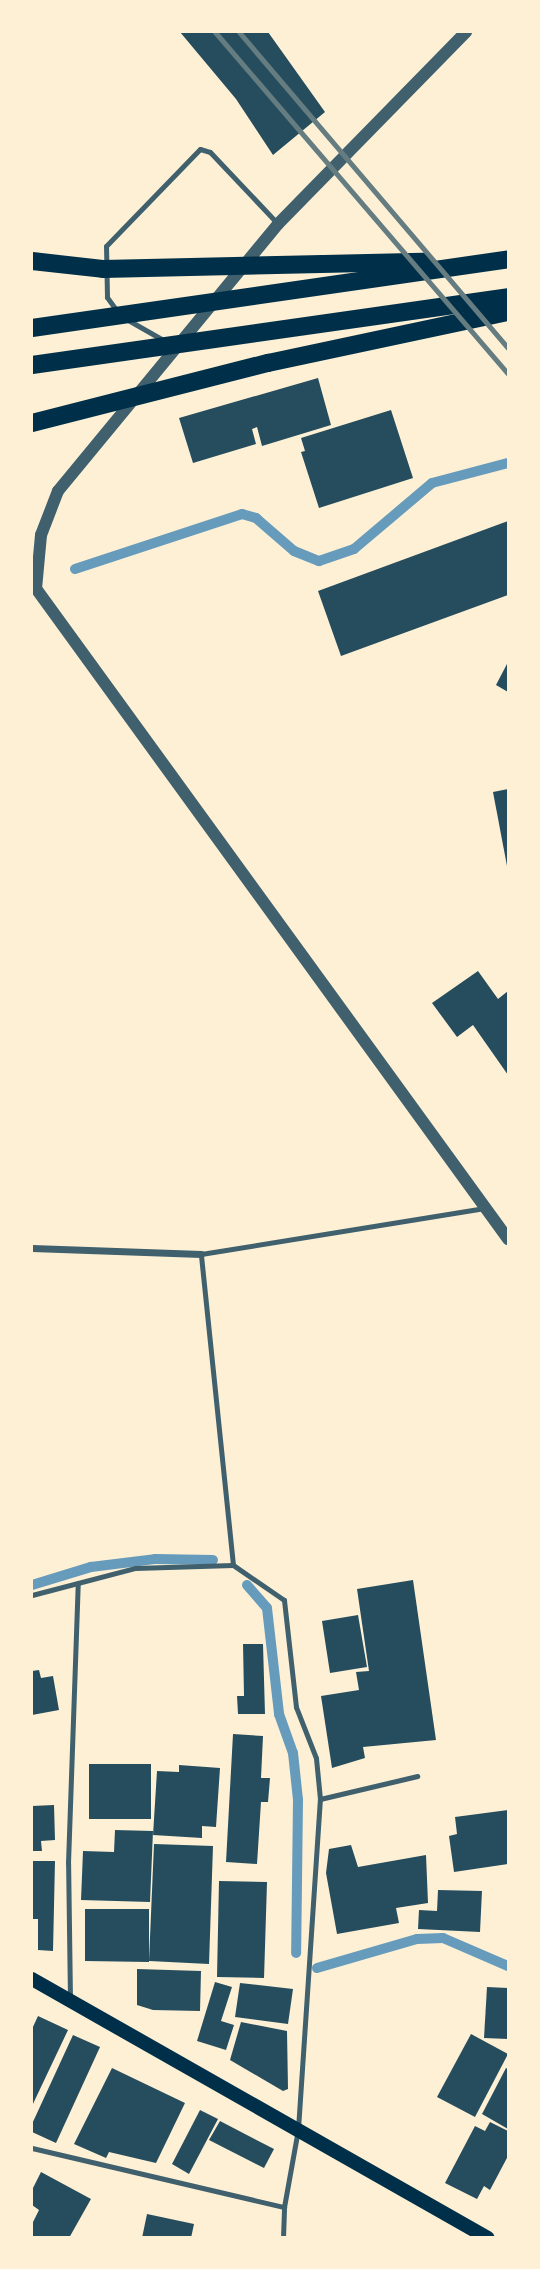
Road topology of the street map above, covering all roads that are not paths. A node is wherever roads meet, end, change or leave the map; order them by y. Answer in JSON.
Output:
{"nodes":[{"id":1,"x":466,"y":32,"type":"edge"},
{"id":2,"x":278,"y":224,"type":"junction"},
{"id":3,"x":502,"y":260,"type":"edge"},
{"id":4,"x":32,"y":261,"type":"edge"},
{"id":5,"x":509,"y":297,"type":"edge"},
{"id":6,"x":509,"y":312,"type":"edge"},
{"id":7,"x":32,"y":328,"type":"edge"},
{"id":8,"x":177,"y":347,"type":"junction"},
{"id":9,"x":32,"y":365,"type":"edge"},
{"id":10,"x":32,"y":423,"type":"edge"},
{"id":11,"x":33,"y":589,"type":"edge"},
{"id":12,"x":486,"y":1208,"type":"junction"},
{"id":13,"x":508,"y":1238,"type":"edge"},
{"id":14,"x":32,"y":1248,"type":"edge"},
{"id":15,"x":201,"y":1254,"type":"junction"},
{"id":16,"x":233,"y":1565,"type":"junction"},
{"id":17,"x":78,"y":1583,"type":"junction"},
{"id":18,"x":32,"y":1595,"type":"edge"},
{"id":19,"x":417,"y":1776,"type":"dead end"},
{"id":20,"x":320,"y":1800,"type":"junction"},
{"id":21,"x":32,"y":1979,"type":"edge"},
{"id":22,"x":70,"y":2000,"type":"junction"},
{"id":23,"x":298,"y":2129,"type":"junction"},
{"id":24,"x":32,"y":2148,"type":"edge"},
{"id":25,"x":284,"y":2207,"type":"junction"},
{"id":26,"x":485,"y":2237,"type":"edge"},
{"id":27,"x":283,"y":2238,"type":"edge"}],
"edges":[{"from":1,"to":2,"type":"street"},
{"from":2,"to":8,"type":"street"},
{"from":2,"to":8,"type":"lane"},
{"from":3,"to":4,"type":"main road"},
{"from":3,"to":7,"type":"main road"},
{"from":5,"to":9,"type":"main road"},
{"from":6,"to":10,"type":"main road"},
{"from":8,"to":11,"type":"street"},
{"from":11,"to":12,"type":"street"},
{"from":12,"to":13,"type":"street"},
{"from":12,"to":15,"type":"lane"},
{"from":14,"to":15,"type":"street"},
{"from":15,"to":16,"type":"lane"},
{"from":16,"to":17,"type":"lane"},
{"from":16,"to":20,"type":"lane"},
{"from":17,"to":18,"type":"lane"},
{"from":17,"to":22,"type":"lane"},
{"from":19,"to":20,"type":"lane"},
{"from":20,"to":23,"type":"lane"},
{"from":21,"to":22,"type":"main road"},
{"from":22,"to":23,"type":"main road"},
{"from":23,"to":25,"type":"lane"},
{"from":23,"to":26,"type":"main road"},
{"from":24,"to":25,"type":"lane"},
{"from":25,"to":27,"type":"lane"}]}
